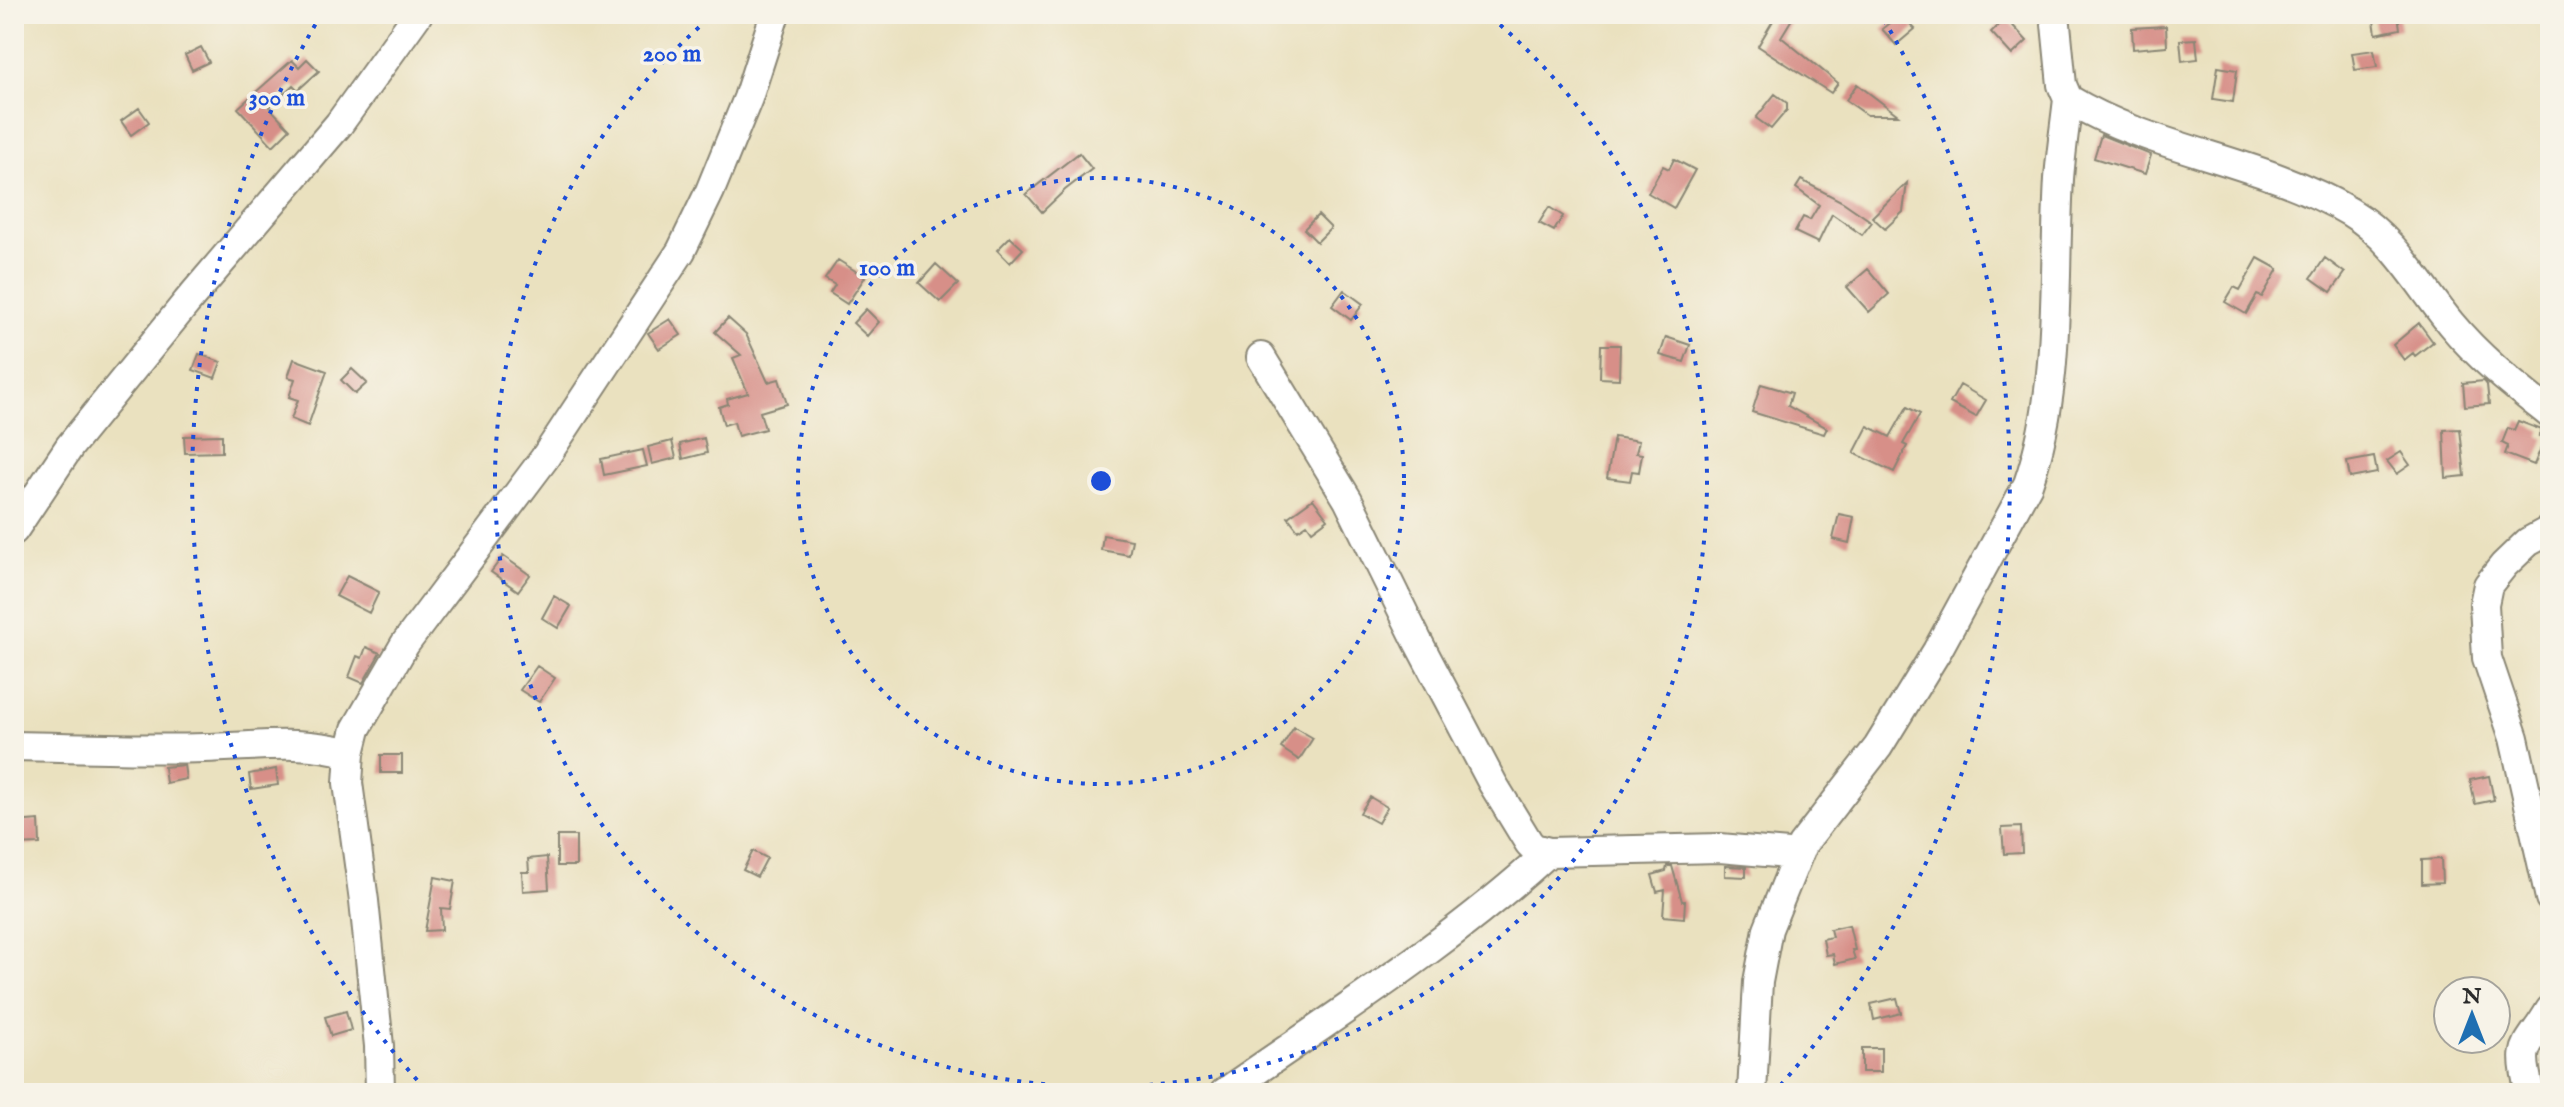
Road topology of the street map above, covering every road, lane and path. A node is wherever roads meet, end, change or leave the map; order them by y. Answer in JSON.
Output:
{"nodes":[{"id":1,"x":418,"y":14,"type":"edge"},
{"id":2,"x":775,"y":14,"type":"edge"},
{"id":3,"x":2055,"y":14,"type":"edge"},
{"id":4,"x":2068,"y":99,"type":"junction"},
{"id":5,"x":1261,"y":357,"type":"dead end"},
{"id":6,"x":2550,"y":414,"type":"edge"},
{"id":7,"x":16,"y":522,"type":"edge"},
{"id":8,"x":2550,"y":530,"type":"edge"},
{"id":9,"x":14,"y":746,"type":"edge"},
{"id":10,"x":350,"y":753,"type":"junction"},
{"id":11,"x":1549,"y":852,"type":"junction"},
{"id":12,"x":1796,"y":860,"type":"junction"},
{"id":13,"x":2550,"y":898,"type":"edge"},
{"id":14,"x":2550,"y":1010,"type":"edge"},
{"id":15,"x":380,"y":1093,"type":"edge"},
{"id":16,"x":1224,"y":1093,"type":"edge"},
{"id":17,"x":1752,"y":1093,"type":"edge"},
{"id":18,"x":2530,"y":1093,"type":"edge"}],
"edges":[{"from":1,"to":7,"type":"street"},
{"from":2,"to":10,"type":"street"},
{"from":3,"to":4,"type":"street"},
{"from":4,"to":6,"type":"street"},
{"from":4,"to":12,"type":"street"},
{"from":5,"to":11,"type":"street"},
{"from":8,"to":13,"type":"street"},
{"from":9,"to":10,"type":"street"},
{"from":10,"to":15,"type":"street"},
{"from":11,"to":12,"type":"street"},
{"from":11,"to":16,"type":"street"},
{"from":12,"to":17,"type":"street"},
{"from":14,"to":18,"type":"street"}]}
